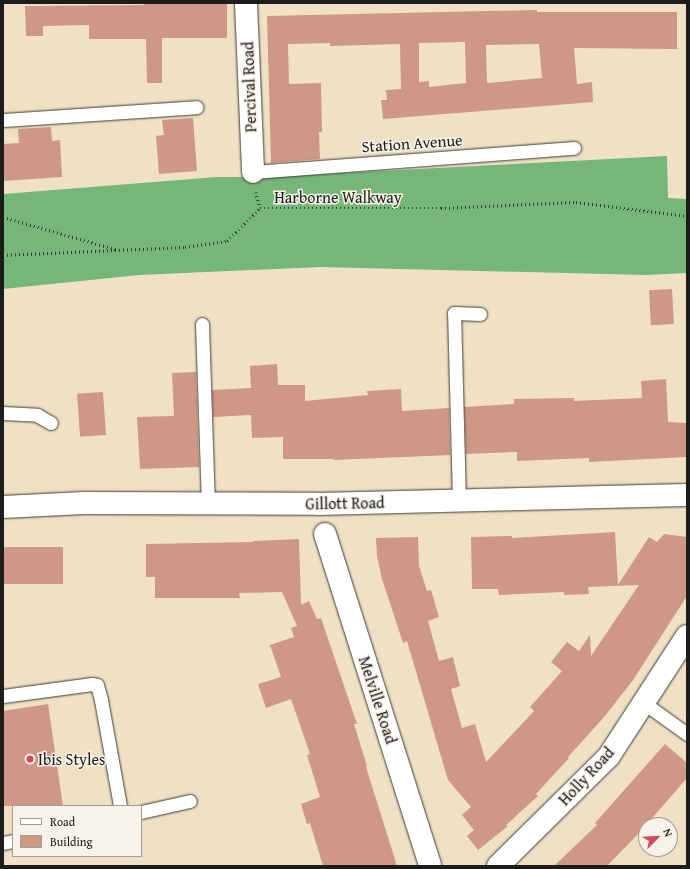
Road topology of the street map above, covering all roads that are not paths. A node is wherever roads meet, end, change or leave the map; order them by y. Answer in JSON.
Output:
{"nodes":[{"id":1,"x":246,"y":3,"type":"edge"},
{"id":2,"x":197,"y":107,"type":"dead end"},
{"id":3,"x":3,"y":120,"type":"edge"},
{"id":4,"x":574,"y":148,"type":"dead end"},
{"id":5,"x":253,"y":172,"type":"joint"},
{"id":6,"x":480,"y":314,"type":"dead end"},
{"id":7,"x":202,"y":324,"type":"dead end"},
{"id":8,"x":3,"y":413,"type":"edge"},
{"id":9,"x":52,"y":423,"type":"dead end"},
{"id":10,"x":687,"y":495,"type":"edge"},
{"id":11,"x":459,"y":501,"type":"junction"},
{"id":12,"x":208,"y":503,"type":"junction"},
{"id":13,"x":3,"y":507,"type":"edge"},
{"id":14,"x":325,"y":534,"type":"dead end"},
{"id":15,"x":687,"y":636,"type":"edge"},
{"id":16,"x":3,"y":696,"type":"edge"},
{"id":17,"x":644,"y":703,"type":"junction"},
{"id":18,"x":687,"y":734,"type":"edge"},
{"id":19,"x":190,"y":801,"type":"dead end"},
{"id":20,"x":120,"y":805,"type":"edge"},
{"id":21,"x":142,"y":812,"type":"edge"},
{"id":22,"x":430,"y":866,"type":"edge"},
{"id":23,"x":498,"y":866,"type":"edge"}],
"edges":[{"from":1,"to":5,"type":"street","name":"Percival Road"},
{"from":2,"to":3,"type":"lane"},
{"from":4,"to":5,"type":"lane","name":"Station Avenue"},
{"from":6,"to":11,"type":"lane"},
{"from":7,"to":12,"type":"lane"},
{"from":8,"to":9,"type":"lane"},
{"from":10,"to":11,"type":"street","name":"Gillott Road"},
{"from":11,"to":12,"type":"street","name":"Gillott Road"},
{"from":12,"to":13,"type":"street","name":"Gillott Road"},
{"from":14,"to":22,"type":"street","name":"Melville Road"},
{"from":15,"to":17,"type":"street","name":"Holly Road"},
{"from":16,"to":20,"type":"lane"},
{"from":17,"to":18,"type":"lane"},
{"from":17,"to":23,"type":"street","name":"Holly Road"},
{"from":19,"to":21,"type":"lane"}]}
